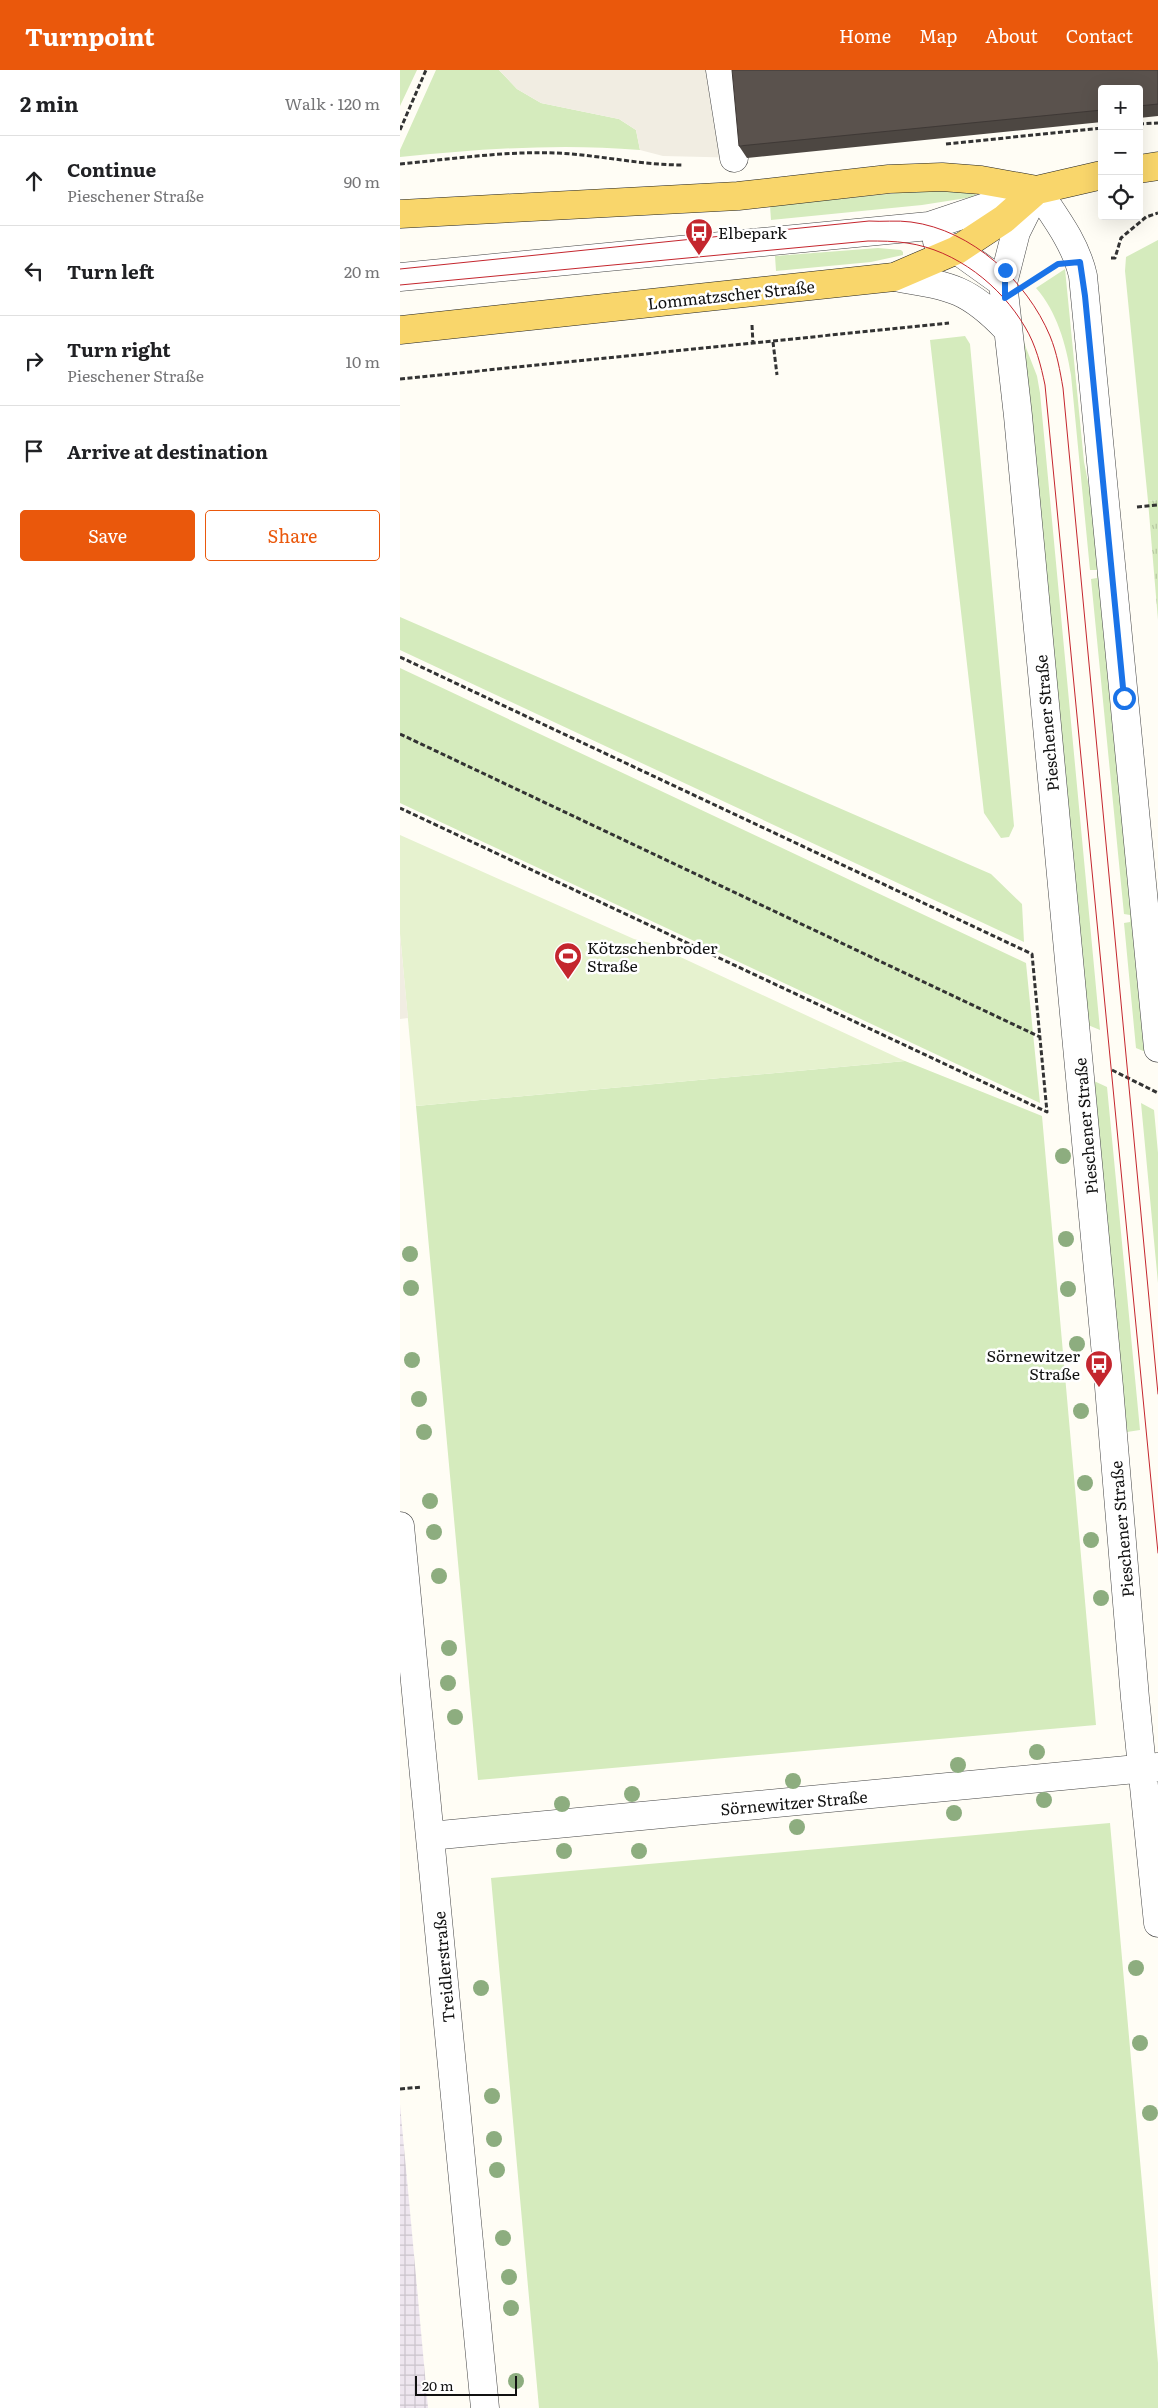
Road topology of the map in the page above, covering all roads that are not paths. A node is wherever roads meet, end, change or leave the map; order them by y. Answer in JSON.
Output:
{"nodes":[{"id":1,"x":720,"y":70,"type":"edge"},
{"id":2,"x":734,"y":158,"type":"dead end"},
{"id":3,"x":1158,"y":166,"type":"edge"},
{"id":4,"x":1143,"y":168,"type":"edge"},
{"id":5,"x":1098,"y":176,"type":"edge"},
{"id":6,"x":1037,"y":190,"type":"junction"},
{"id":7,"x":400,"y":214,"type":"edge"},
{"id":8,"x":888,"y":229,"type":"junction"},
{"id":9,"x":957,"y":250,"type":"junction"},
{"id":10,"x":400,"y":277,"type":"edge"},
{"id":11,"x":894,"y":277,"type":"junction"},
{"id":12,"x":998,"y":297,"type":"junction"},
{"id":13,"x":400,"y":330,"type":"edge"},
{"id":14,"x":1155,"y":996,"type":"edge"},
{"id":15,"x":1158,"y":1048,"type":"edge"},
{"id":16,"x":400,"y":1526,"type":"edge"},
{"id":17,"x":1150,"y":1768,"type":"edge"},
{"id":18,"x":430,"y":1836,"type":"junction"},
{"id":19,"x":1158,"y":1924,"type":"edge"},
{"id":20,"x":485,"y":2408,"type":"edge"}],
"edges":[{"from":1,"to":2,"type":"street"},
{"from":3,"to":4,"type":"main road"},
{"from":5,"to":6,"type":"main road","name":"Lommatzscher Straße"},
{"from":6,"to":7,"type":"main road","name":"Lommatzscher Straße"},
{"from":6,"to":8,"type":"street"},
{"from":6,"to":9,"type":"main road","name":"Lommatzscher Straße"},
{"from":6,"to":12,"type":"street"},
{"from":6,"to":14,"type":"street"},
{"from":8,"to":9,"type":"street"},
{"from":8,"to":10,"type":"street"},
{"from":9,"to":11,"type":"main road","name":"Lommatzscher Straße"},
{"from":9,"to":12,"type":"street"},
{"from":11,"to":12,"type":"street","name":"Pieschener Straße"},
{"from":11,"to":13,"type":"main road","name":"Lommatzscher Straße"},
{"from":12,"to":17,"type":"street","name":"Pieschener Straße"},
{"from":14,"to":15,"type":"street"},
{"from":16,"to":18,"type":"street","name":"Treidlerstraße"},
{"from":17,"to":18,"type":"street","name":"Sörnewitzer Straße"},
{"from":17,"to":19,"type":"street","name":"Pieschener Straße"},
{"from":18,"to":20,"type":"street","name":"Treidlerstraße"}]}
